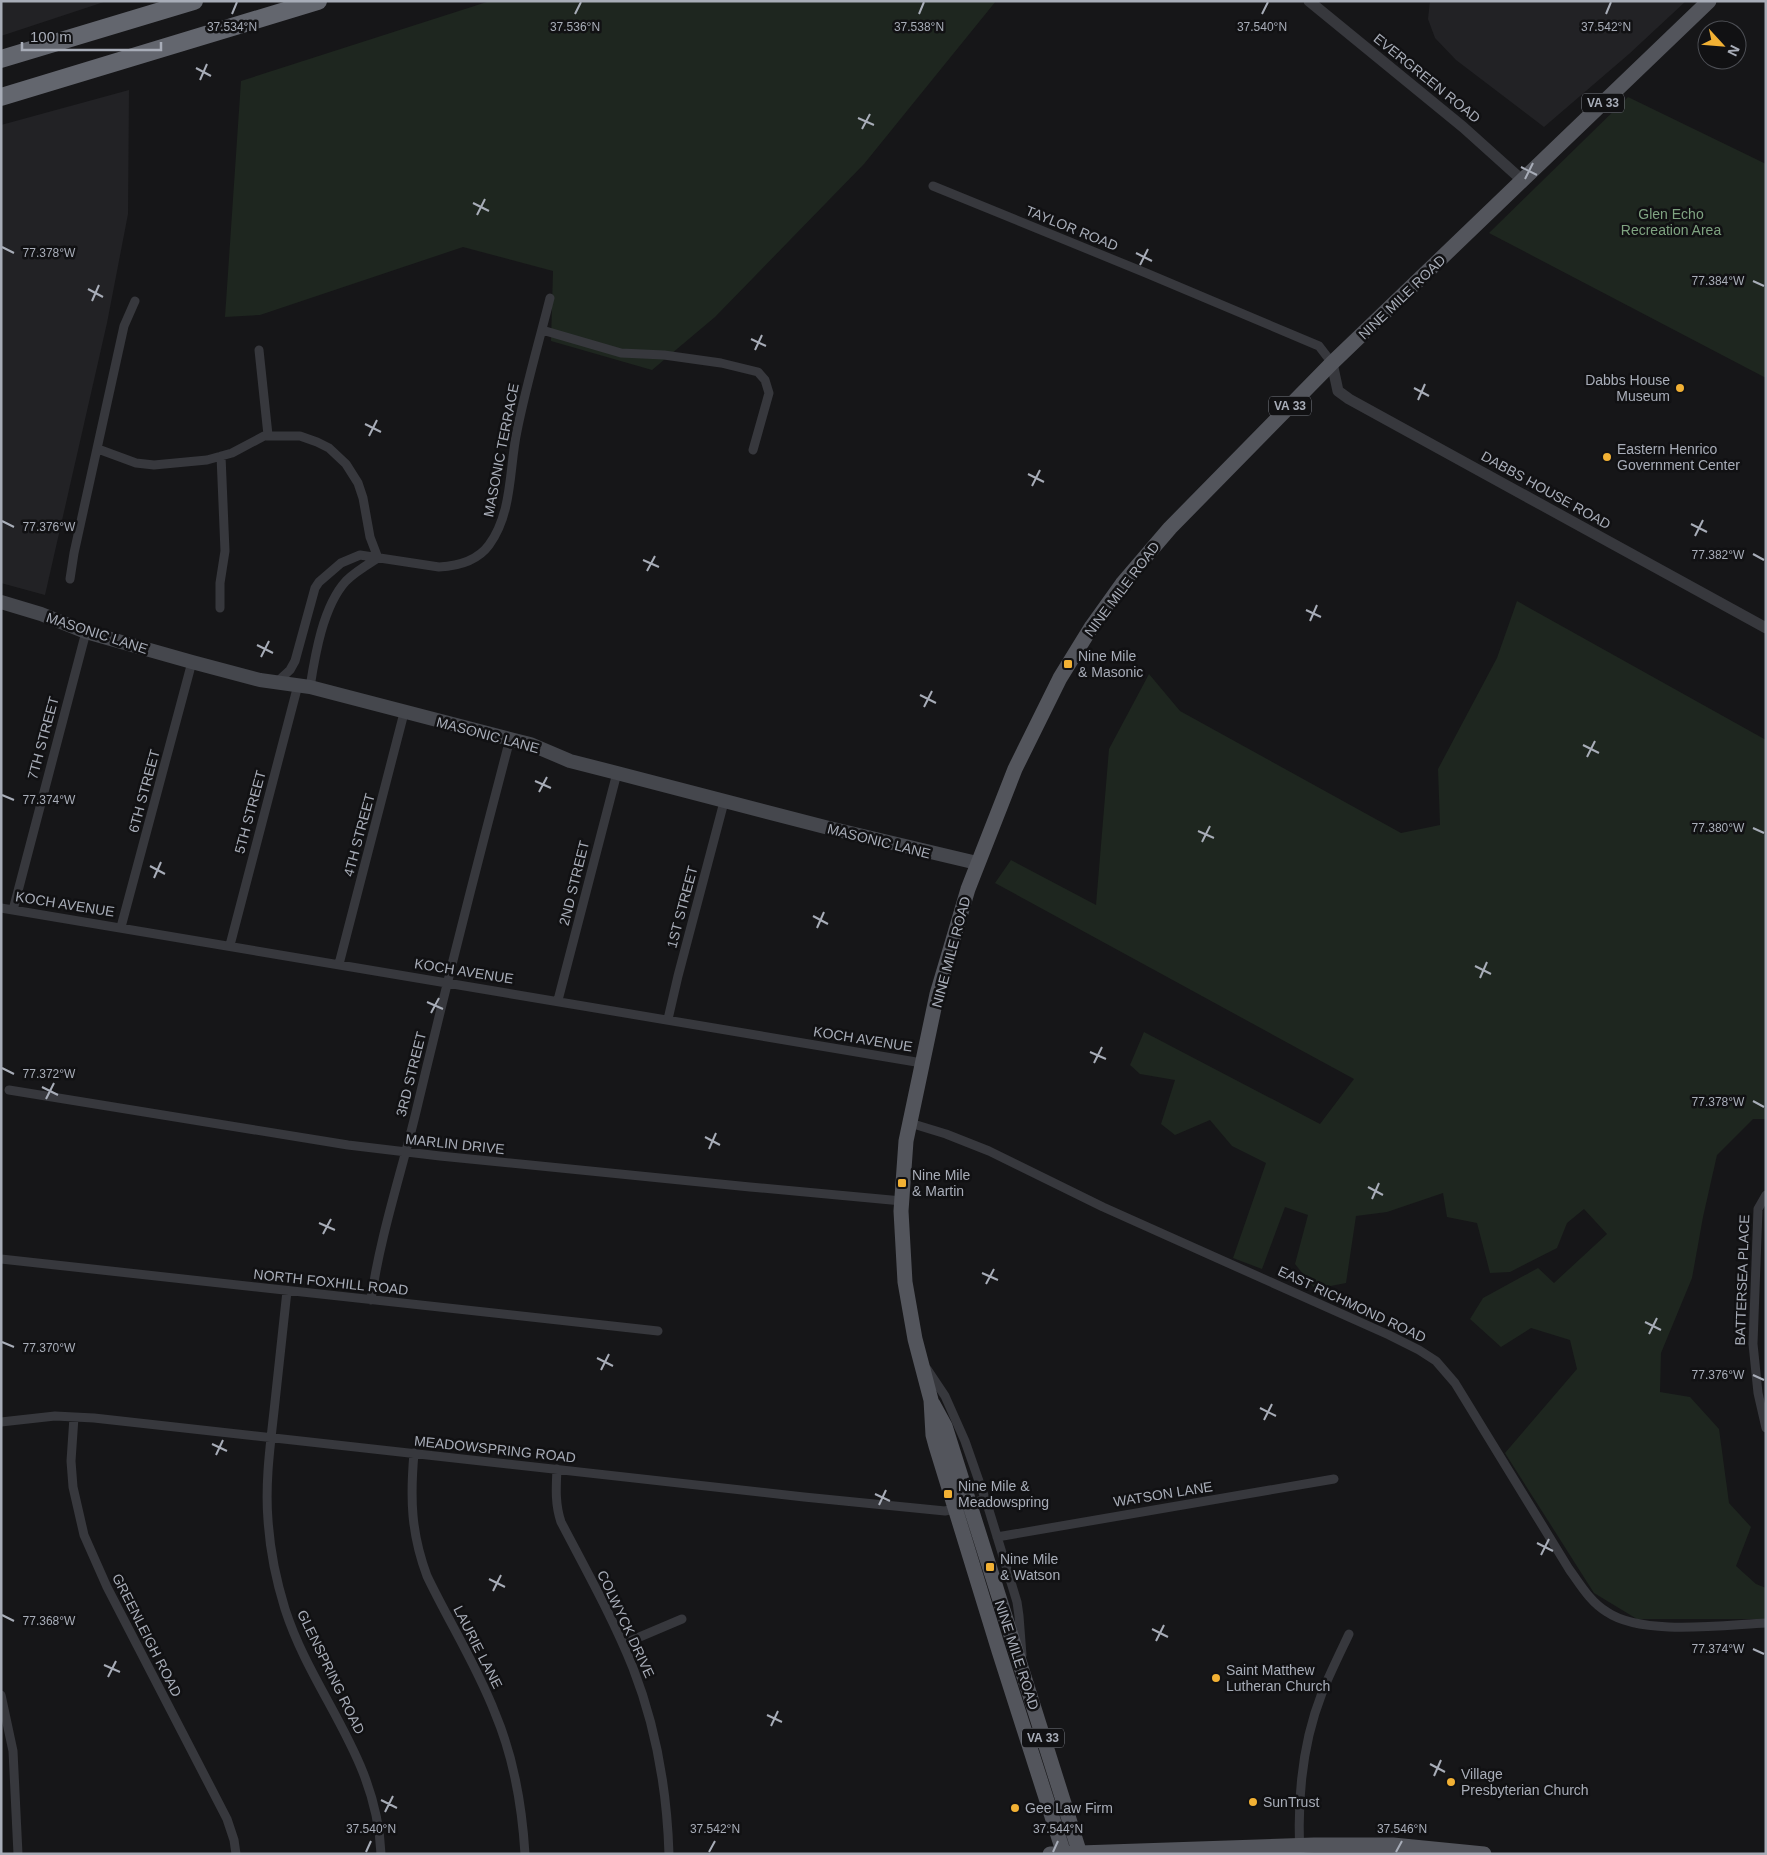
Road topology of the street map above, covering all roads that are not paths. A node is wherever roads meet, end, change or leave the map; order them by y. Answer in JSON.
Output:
{"nodes":[{"id":1,"x":194,"y":1,"type":"edge"},
{"id":2,"x":318,"y":1,"type":"edge"},
{"id":3,"x":1309,"y":1,"type":"edge"},
{"id":4,"x":1709,"y":1,"type":"edge"},
{"id":5,"x":1,"y":59,"type":"edge"},
{"id":6,"x":1,"y":97,"type":"edge"},
{"id":7,"x":1523,"y":181,"type":"junction"},
{"id":8,"x":933,"y":186,"type":"dead end"},
{"id":9,"x":550,"y":298,"type":"dead end"},
{"id":10,"x":136,"y":301,"type":"dead end"},
{"id":11,"x":542,"y":330,"type":"junction"},
{"id":12,"x":259,"y":350,"type":"dead end"},
{"id":13,"x":1332,"y":363,"type":"junction"},
{"id":14,"x":268,"y":436,"type":"junction"},
{"id":15,"x":98,"y":449,"type":"junction"},
{"id":16,"x":753,"y":450,"type":"dead end"},
{"id":17,"x":221,"y":456,"type":"junction"},
{"id":18,"x":378,"y":558,"type":"junction"},
{"id":19,"x":70,"y":579,"type":"dead end"},
{"id":20,"x":1,"y":602,"type":"edge"},
{"id":21,"x":220,"y":608,"type":"dead end"},
{"id":22,"x":1766,"y":628,"type":"edge"},
{"id":23,"x":86,"y":632,"type":"junction"},
{"id":24,"x":192,"y":662,"type":"junction"},
{"id":25,"x":277,"y":682,"type":"junction"},
{"id":26,"x":304,"y":686,"type":"junction"},
{"id":27,"x":404,"y":713,"type":"junction"},
{"id":28,"x":510,"y":739,"type":"junction"},
{"id":29,"x":617,"y":773,"type":"junction"},
{"id":30,"x":724,"y":802,"type":"junction"},
{"id":31,"x":977,"y":863,"type":"junction"},
{"id":32,"x":1,"y":908,"type":"edge"},
{"id":33,"x":13,"y":910,"type":"junction"},
{"id":34,"x":121,"y":927,"type":"junction"},
{"id":35,"x":230,"y":945,"type":"junction"},
{"id":36,"x":339,"y":964,"type":"junction"},
{"id":37,"x":447,"y":982,"type":"junction"},
{"id":38,"x":558,"y":1000,"type":"junction"},
{"id":39,"x":668,"y":1019,"type":"junction"},
{"id":40,"x":922,"y":1063,"type":"junction"},
{"id":41,"x":10,"y":1090,"type":"dead end"},
{"id":42,"x":910,"y":1123,"type":"junction"},
{"id":43,"x":405,"y":1152,"type":"junction"},
{"id":44,"x":1766,"y":1194,"type":"edge"},
{"id":45,"x":902,"y":1201,"type":"junction"},
{"id":46,"x":1,"y":1259,"type":"edge"},
{"id":47,"x":287,"y":1291,"type":"junction"},
{"id":48,"x":371,"y":1300,"type":"junction"},
{"id":49,"x":658,"y":1331,"type":"dead end"},
{"id":50,"x":920,"y":1359,"type":"junction"},
{"id":51,"x":931,"y":1400,"type":"junction"},
{"id":52,"x":74,"y":1417,"type":"junction"},
{"id":53,"x":1,"y":1422,"type":"edge"},
{"id":54,"x":1765,"y":1424,"type":"edge"},
{"id":55,"x":271,"y":1438,"type":"junction"},
{"id":56,"x":414,"y":1454,"type":"junction"},
{"id":57,"x":557,"y":1469,"type":"junction"},
{"id":58,"x":1334,"y":1479,"type":"dead end"},
{"id":59,"x":985,"y":1499,"type":"junction"},
{"id":60,"x":970,"y":1504,"type":"junction"},
{"id":61,"x":954,"y":1509,"type":"junction"},
{"id":62,"x":997,"y":1537,"type":"junction"},
{"id":63,"x":682,"y":1619,"type":"dead end"},
{"id":64,"x":1766,"y":1624,"type":"edge"},
{"id":65,"x":1350,"y":1634,"type":"dead end"},
{"id":66,"x":623,"y":1644,"type":"junction"},
{"id":67,"x":1021,"y":1668,"type":"junction"},
{"id":68,"x":1,"y":1695,"type":"edge"},
{"id":69,"x":1300,"y":1850,"type":"edge"},
{"id":70,"x":1080,"y":1853,"type":"edge"},
{"id":71,"x":18,"y":1854,"type":"edge"},
{"id":72,"x":236,"y":1854,"type":"edge"},
{"id":73,"x":381,"y":1854,"type":"edge"},
{"id":74,"x":525,"y":1854,"type":"edge"},
{"id":75,"x":669,"y":1854,"type":"edge"},
{"id":76,"x":1050,"y":1854,"type":"edge"},
{"id":77,"x":1064,"y":1854,"type":"edge"},
{"id":78,"x":1484,"y":1854,"type":"edge"}],
"edges":[{"from":1,"to":5,"type":"highway"},
{"from":2,"to":6,"type":"highway"},
{"from":3,"to":7,"type":"street","name":"EVERGREEN ROAD"},
{"from":4,"to":7,"type":"main road","name":"NINE MILE ROAD","number":"VA 33"},
{"from":7,"to":13,"type":"main road","name":"NINE MILE ROAD","number":"VA 33"},
{"from":8,"to":13,"type":"street","name":"TAYLOR ROAD"},
{"from":9,"to":11,"type":"street","name":"MASONIC TERRACE"},
{"from":10,"to":15,"type":"street"},
{"from":11,"to":16,"type":"street"},
{"from":11,"to":18,"type":"street","name":"MASONIC TERRACE"},
{"from":12,"to":14,"type":"street"},
{"from":13,"to":22,"type":"street","name":"DABBS HOUSE ROAD"},
{"from":13,"to":31,"type":"main road","name":"NINE MILE ROAD","number":"VA 33"},
{"from":14,"to":17,"type":"street"},
{"from":14,"to":18,"type":"street"},
{"from":15,"to":17,"type":"street"},
{"from":15,"to":19,"type":"street"},
{"from":17,"to":21,"type":"street"},
{"from":18,"to":25,"type":"street","name":"MASONIC TERRACE"},
{"from":18,"to":26,"type":"street"},
{"from":20,"to":23,"type":"main road","name":"MASONIC LANE"},
{"from":23,"to":24,"type":"main road","name":"MASONIC LANE"},
{"from":23,"to":33,"type":"street","name":"7TH STREET"},
{"from":24,"to":25,"type":"main road","name":"MASONIC LANE"},
{"from":24,"to":34,"type":"street","name":"6TH STREET"},
{"from":25,"to":26,"type":"main road","name":"MASONIC LANE"},
{"from":26,"to":27,"type":"main road","name":"MASONIC LANE"},
{"from":26,"to":35,"type":"street","name":"5TH STREET"},
{"from":27,"to":28,"type":"main road","name":"MASONIC LANE"},
{"from":27,"to":36,"type":"street","name":"4TH STREET"},
{"from":28,"to":29,"type":"main road","name":"MASONIC LANE"},
{"from":28,"to":37,"type":"street","name":"3RD STREET"},
{"from":29,"to":30,"type":"main road","name":"MASONIC LANE"},
{"from":29,"to":38,"type":"street","name":"2ND STREET"},
{"from":30,"to":31,"type":"main road","name":"MASONIC LANE"},
{"from":30,"to":39,"type":"street","name":"1ST STREET"},
{"from":31,"to":40,"type":"main road","name":"NINE MILE ROAD","number":"VA 33"},
{"from":32,"to":33,"type":"street","name":"KOCH AVENUE"},
{"from":33,"to":34,"type":"street","name":"KOCH AVENUE"},
{"from":34,"to":35,"type":"street","name":"KOCH AVENUE"},
{"from":35,"to":36,"type":"street","name":"KOCH AVENUE"},
{"from":36,"to":37,"type":"street","name":"KOCH AVENUE"},
{"from":37,"to":38,"type":"street","name":"KOCH AVENUE"},
{"from":37,"to":43,"type":"street","name":"3RD STREET"},
{"from":38,"to":39,"type":"street","name":"KOCH AVENUE"},
{"from":39,"to":40,"type":"street","name":"KOCH AVENUE"},
{"from":40,"to":42,"type":"main road","name":"NINE MILE ROAD","number":"VA 33"},
{"from":41,"to":43,"type":"street","name":"MARLIN DRIVE"},
{"from":42,"to":45,"type":"main road","name":"NINE MILE ROAD","number":"VA 33"},
{"from":42,"to":64,"type":"street","name":"EAST RICHMOND ROAD"},
{"from":43,"to":45,"type":"street","name":"MARLIN DRIVE"},
{"from":43,"to":48,"type":"street","name":"3RD STREET"},
{"from":44,"to":54,"type":"street","name":"BATTERSEA PLACE"},
{"from":45,"to":50,"type":"main road","name":"NINE MILE ROAD","number":"VA 33"},
{"from":46,"to":47,"type":"street","name":"NORTH FOXHILL ROAD"},
{"from":47,"to":48,"type":"street","name":"NORTH FOXHILL ROAD"},
{"from":47,"to":55,"type":"street","name":"GLENSPRING ROAD"},
{"from":48,"to":49,"type":"street","name":"NORTH FOXHILL ROAD"},
{"from":50,"to":51,"type":"main road","name":"NINE MILE ROAD","number":"VA 33"},
{"from":50,"to":59,"type":"street"},
{"from":51,"to":60,"type":"main road","name":"NINE MILE ROAD","number":"VA 33"},
{"from":51,"to":61,"type":"main road","name":"NINE MILE ROAD","number":"VA 33"},
{"from":52,"to":53,"type":"street","name":"MEADOWSPRING ROAD"},
{"from":52,"to":55,"type":"street","name":"MEADOWSPRING ROAD"},
{"from":52,"to":72,"type":"street","name":"GREENLEIGH ROAD"},
{"from":55,"to":56,"type":"street","name":"MEADOWSPRING ROAD"},
{"from":55,"to":73,"type":"street","name":"GLENSPRING ROAD"},
{"from":56,"to":57,"type":"street","name":"MEADOWSPRING ROAD"},
{"from":56,"to":74,"type":"street","name":"LAURIE LANE"},
{"from":57,"to":61,"type":"street","name":"MEADOWSPRING ROAD"},
{"from":57,"to":66,"type":"street","name":"COLWYCK DRIVE"},
{"from":58,"to":62,"type":"street","name":"WATSON LANE"},
{"from":59,"to":60,"type":"street","name":"MEADOWSPRING ROAD"},
{"from":59,"to":62,"type":"street"},
{"from":60,"to":61,"type":"street","name":"MEADOWSPRING ROAD"},
{"from":60,"to":67,"type":"main road","name":"NINE MILE ROAD","number":"VA 33"},
{"from":61,"to":77,"type":"main road","name":"NINE MILE ROAD","number":"VA 33"},
{"from":62,"to":67,"type":"street"},
{"from":63,"to":66,"type":"street"},
{"from":65,"to":69,"type":"street"},
{"from":66,"to":75,"type":"street","name":"COLWYCK DRIVE"},
{"from":67,"to":70,"type":"main road","name":"NINE MILE ROAD","number":"VA 33"},
{"from":68,"to":71,"type":"street"},
{"from":69,"to":70,"type":"main road"},
{"from":69,"to":78,"type":"main road"},
{"from":70,"to":77,"type":"main road"},
{"from":76,"to":77,"type":"main road"}]}
